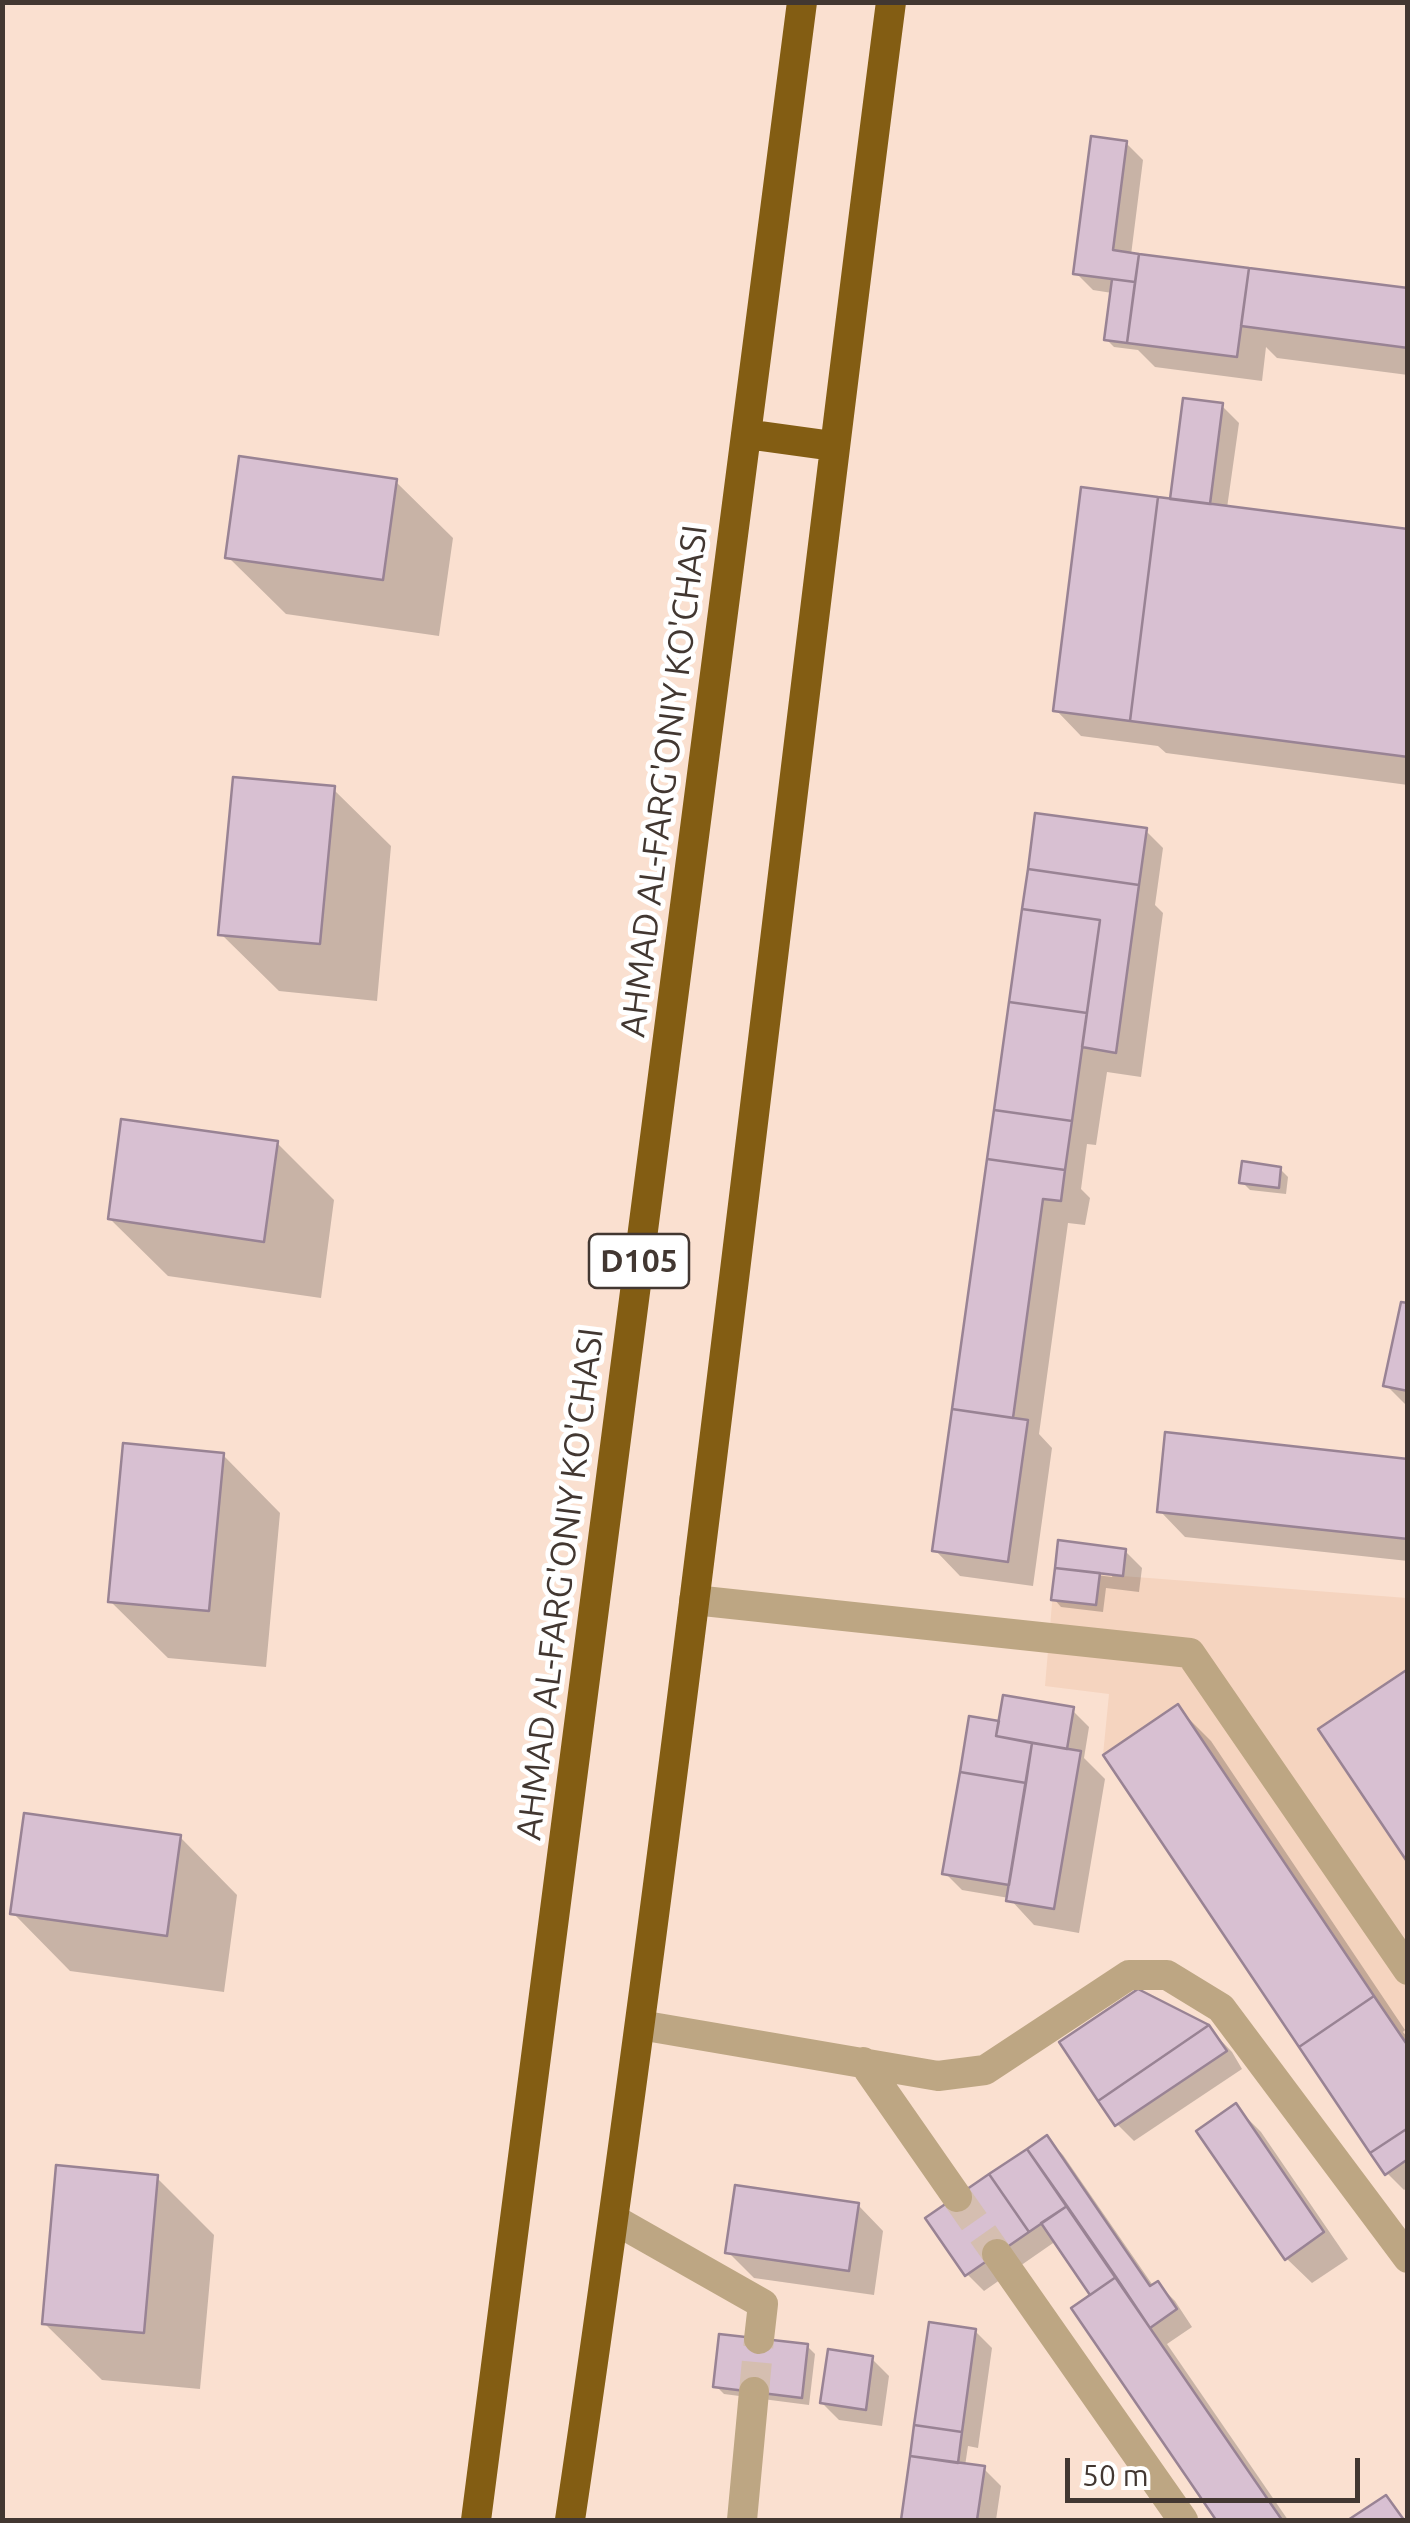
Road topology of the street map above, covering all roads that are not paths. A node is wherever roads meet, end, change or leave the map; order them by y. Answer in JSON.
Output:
{"nodes":[{"id":1,"x":802,"y":2,"type":"edge"},
{"id":2,"x":891,"y":2,"type":"edge"},
{"id":3,"x":746,"y":434,"type":"junction"},
{"id":4,"x":833,"y":446,"type":"junction"},
{"id":5,"x":694,"y":1600,"type":"junction"},
{"id":6,"x":1408,"y":1970,"type":"edge"},
{"id":7,"x":640,"y":2025,"type":"junction"},
{"id":8,"x":863,"y":2062,"type":"junction"},
{"id":9,"x":957,"y":2197,"type":"tunnel mouth"},
{"id":10,"x":615,"y":2220,"type":"junction"},
{"id":11,"x":997,"y":2254,"type":"tunnel mouth"},
{"id":12,"x":1408,"y":2258,"type":"edge"},
{"id":13,"x":760,"y":2338,"type":"tunnel mouth"},
{"id":14,"x":754,"y":2392,"type":"tunnel mouth"},
{"id":15,"x":476,"y":2520,"type":"edge"},
{"id":16,"x":570,"y":2520,"type":"edge"},
{"id":17,"x":742,"y":2520,"type":"edge"},
{"id":18,"x":1183,"y":2520,"type":"edge"}],
"edges":[{"from":1,"to":3,"type":"highway","name":"AHMAD AL-FARG'ONIY KO'CHASI","number":"D105"},
{"from":2,"to":4,"type":"highway","number":"D105"},
{"from":3,"to":4,"type":"highway"},
{"from":3,"to":15,"type":"highway","name":"AHMAD AL-FARG'ONIY KO'CHASI","number":"D105"},
{"from":4,"to":5,"type":"highway","number":"D105"},
{"from":5,"to":6,"type":"lane"},
{"from":5,"to":7,"type":"highway","number":"D105"},
{"from":7,"to":8,"type":"lane"},
{"from":7,"to":10,"type":"highway","number":"D105"},
{"from":8,"to":9,"type":"lane"},
{"from":8,"to":12,"type":"lane"},
{"from":10,"to":13,"type":"lane"},
{"from":10,"to":16,"type":"highway","number":"D105"},
{"from":11,"to":18,"type":"lane"},
{"from":14,"to":17,"type":"lane"}]}
